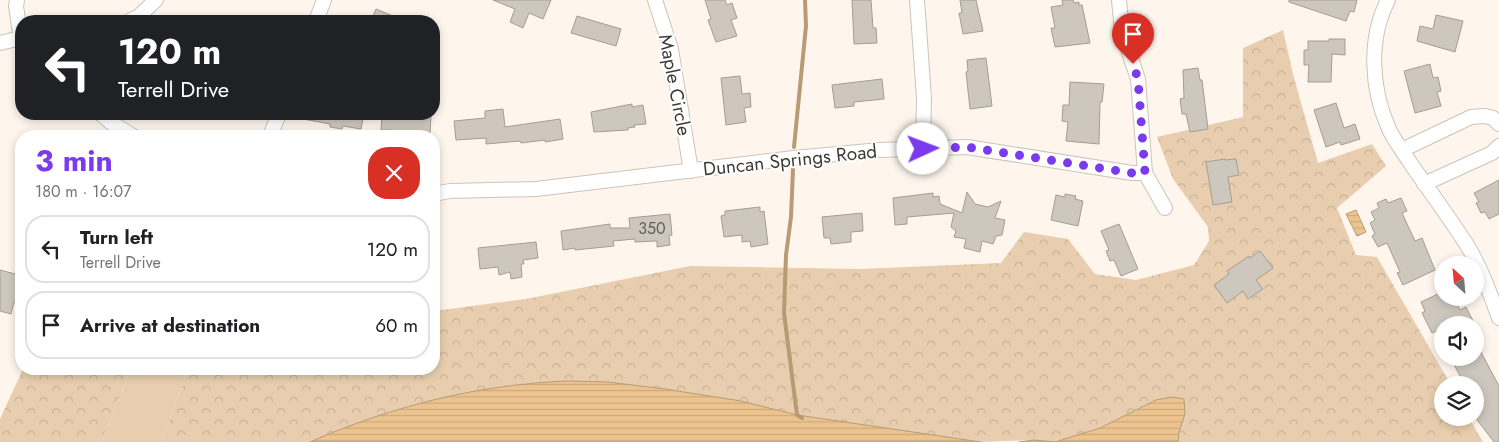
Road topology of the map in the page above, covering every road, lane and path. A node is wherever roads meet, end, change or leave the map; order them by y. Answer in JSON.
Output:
{"nodes":[{"id":1,"x":17,"y":0,"type":"edge"},
{"id":2,"x":156,"y":0,"type":"edge"},
{"id":3,"x":324,"y":0,"type":"edge"},
{"id":4,"x":655,"y":0,"type":"edge"},
{"id":5,"x":917,"y":0,"type":"edge"},
{"id":6,"x":1119,"y":0,"type":"edge"},
{"id":7,"x":1388,"y":0,"type":"edge"},
{"id":8,"x":17,"y":15,"type":"edge"},
{"id":9,"x":140,"y":15,"type":"edge"},
{"id":10,"x":318,"y":15,"type":"edge"},
{"id":11,"x":15,"y":39,"type":"edge"},
{"id":12,"x":0,"y":43,"type":"edge"},
{"id":13,"x":108,"y":120,"type":"edge"},
{"id":14,"x":1499,"y":124,"type":"edge"},
{"id":15,"x":123,"y":130,"type":"edge"},
{"id":16,"x":1499,"y":146,"type":"edge"},
{"id":17,"x":923,"y":149,"type":"junction"},
{"id":18,"x":1402,"y":150,"type":"junction"},
{"id":19,"x":691,"y":171,"type":"junction"},
{"id":20,"x":1145,"y":173,"type":"junction"},
{"id":21,"x":1424,"y":184,"type":"junction"},
{"id":22,"x":440,"y":193,"type":"edge"},
{"id":23,"x":1165,"y":208,"type":"dead end"},
{"id":24,"x":1498,"y":314,"type":"edge"}],
"edges":[{"from":1,"to":8,"type":"street"},
{"from":2,"to":9,"type":"street"},
{"from":3,"to":10,"type":"street"},
{"from":4,"to":19,"type":"street","name":"Maple Circle"},
{"from":5,"to":17,"type":"street"},
{"from":6,"to":20,"type":"street"},
{"from":7,"to":18,"type":"street"},
{"from":11,"to":12,"type":"street"},
{"from":13,"to":15,"type":"street"},
{"from":14,"to":18,"type":"street"},
{"from":16,"to":21,"type":"street"},
{"from":17,"to":19,"type":"street","name":"Duncan Springs Road"},
{"from":17,"to":20,"type":"street","name":"Duncan Springs Road"},
{"from":18,"to":21,"type":"street"},
{"from":19,"to":22,"type":"street","name":"Duncan Springs Road"},
{"from":20,"to":23,"type":"street"},
{"from":21,"to":24,"type":"street"}]}
